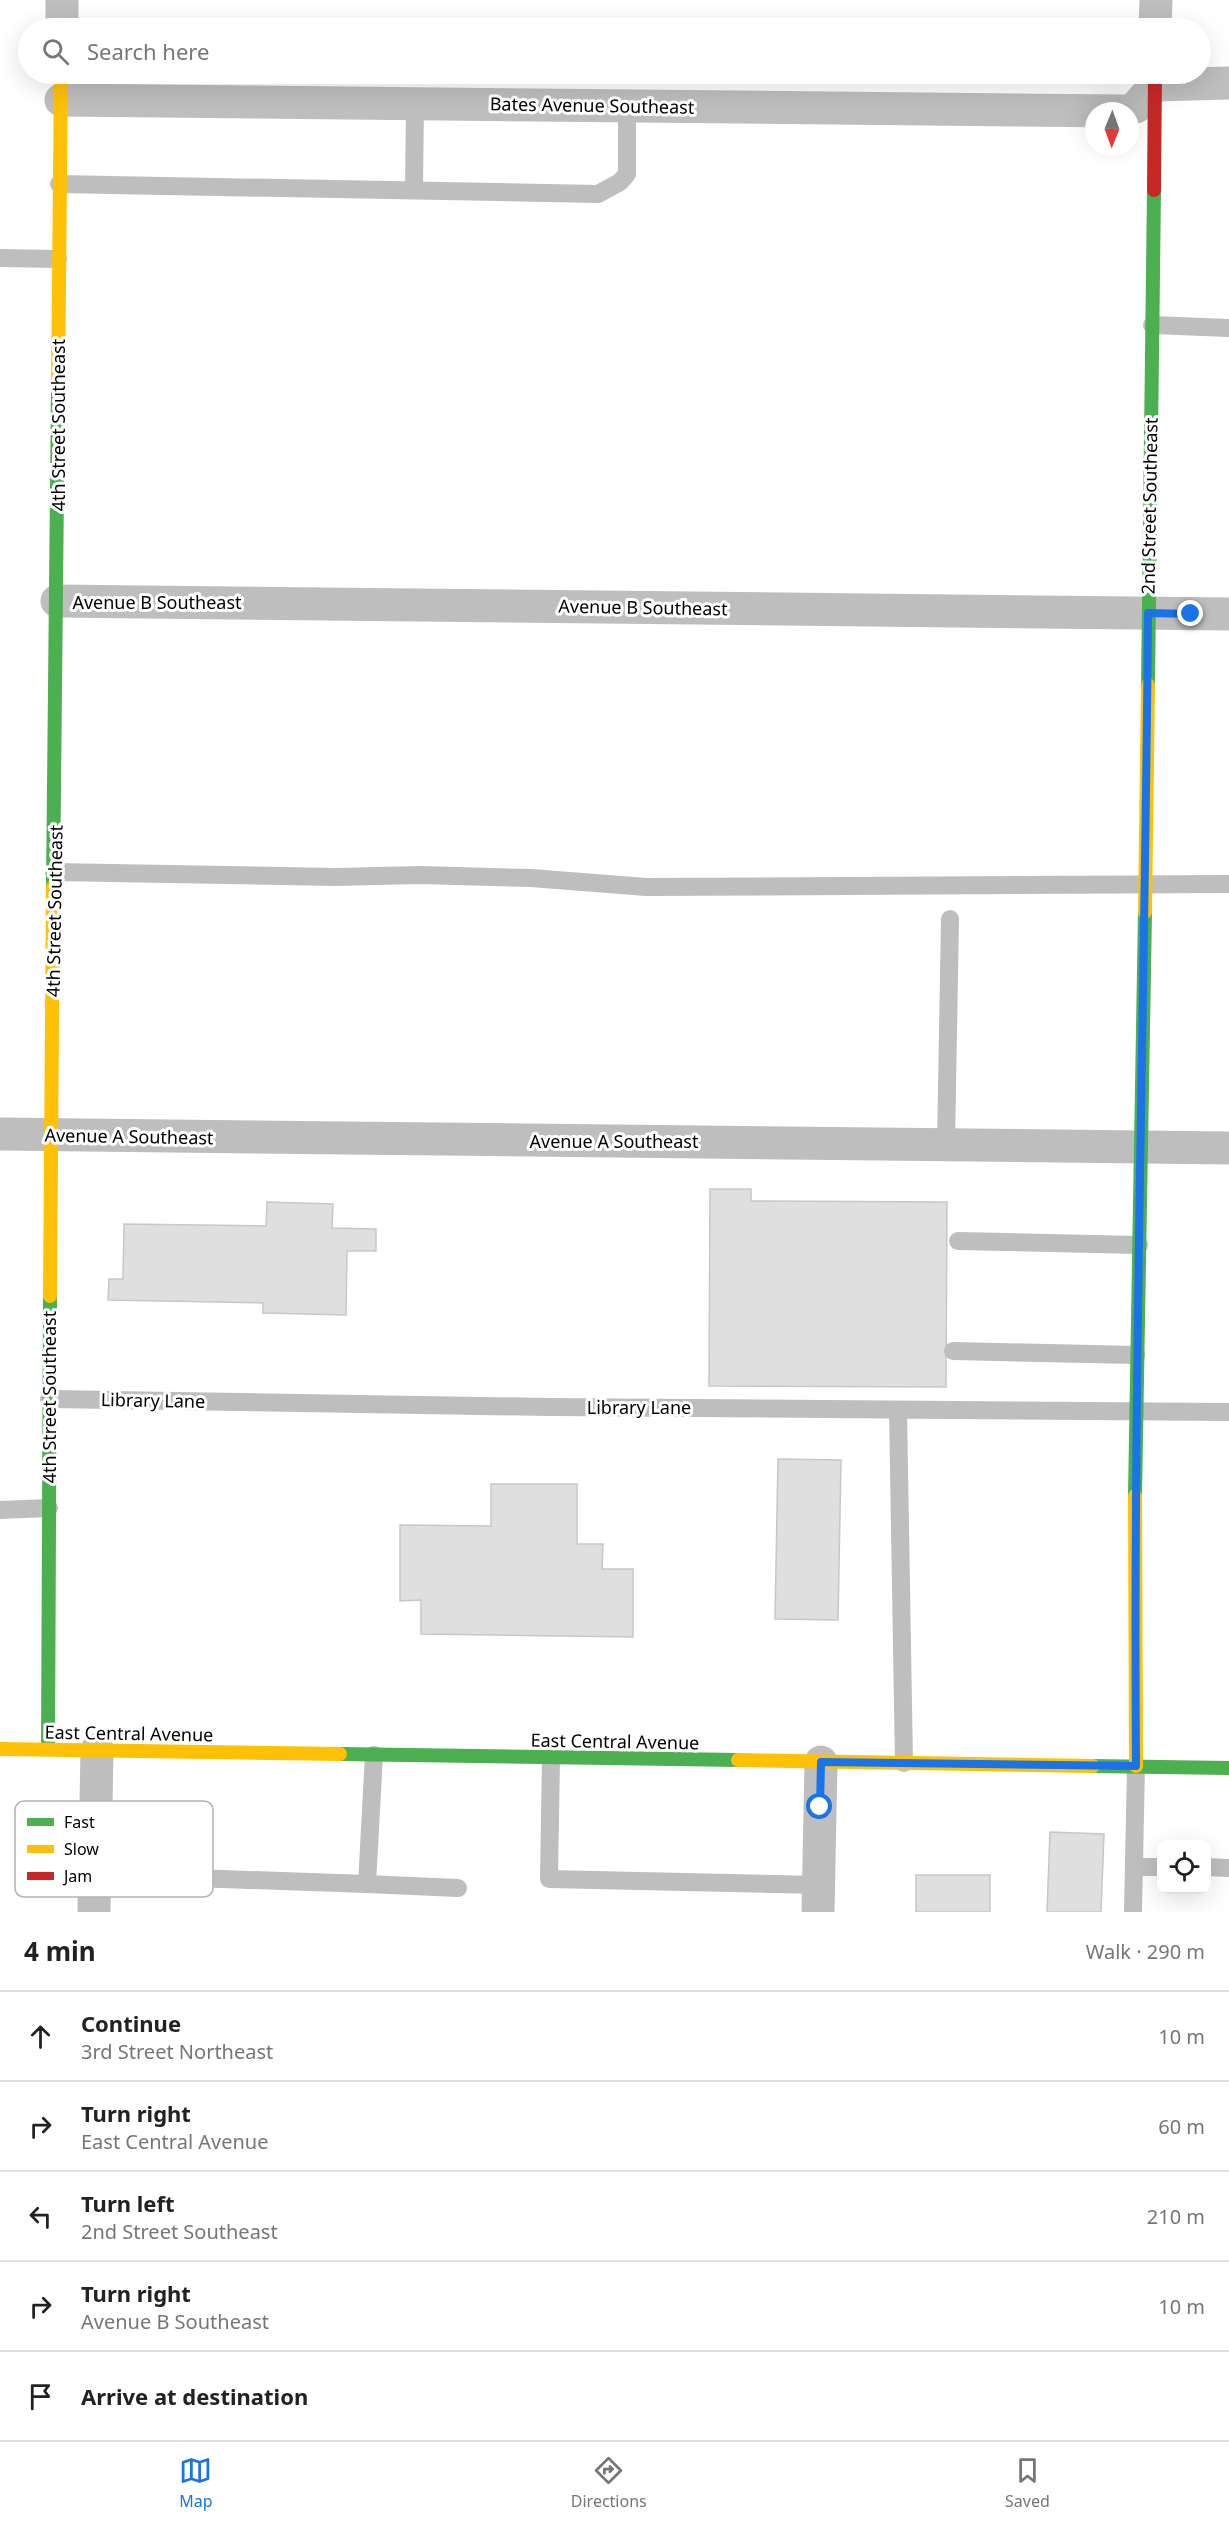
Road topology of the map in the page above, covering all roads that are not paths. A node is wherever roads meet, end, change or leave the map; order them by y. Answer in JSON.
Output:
{"nodes":[{"id":1,"x":62,"y":0,"type":"edge"},
{"id":2,"x":1156,"y":0,"type":"edge"},
{"id":3,"x":62,"y":18,"type":"edge"},
{"id":4,"x":1155,"y":18,"type":"edge"},
{"id":5,"x":1211,"y":82,"type":"edge"},
{"id":6,"x":1229,"y":83,"type":"edge"},
{"id":7,"x":1151,"y":84,"type":"edge"},
{"id":8,"x":1155,"y":84,"type":"edge"},
{"id":9,"x":61,"y":87,"type":"edge"},
{"id":10,"x":1137,"y":102,"type":"edge"},
{"id":11,"x":415,"y":104,"type":"junction"},
{"id":12,"x":627,"y":105,"type":"junction"},
{"id":13,"x":1085,"y":111,"type":"edge"},
{"id":14,"x":59,"y":184,"type":"junction"},
{"id":15,"x":414,"y":190,"type":"junction"},
{"id":16,"x":0,"y":258,"type":"edge"},
{"id":17,"x":58,"y":260,"type":"junction"},
{"id":18,"x":1152,"y":325,"type":"junction"},
{"id":19,"x":1229,"y":328,"type":"edge"},
{"id":20,"x":57,"y":601,"type":"junction"},
{"id":21,"x":1148,"y":613,"type":"junction"},
{"id":22,"x":1229,"y":614,"type":"edge"},
{"id":23,"x":54,"y":872,"type":"junction"},
{"id":24,"x":1145,"y":884,"type":"junction"},
{"id":25,"x":1229,"y":884,"type":"edge"},
{"id":26,"x":950,"y":919,"type":"dead end"},
{"id":27,"x":0,"y":1134,"type":"edge"},
{"id":28,"x":51,"y":1135,"type":"junction"},
{"id":29,"x":946,"y":1145,"type":"junction"},
{"id":30,"x":1142,"y":1147,"type":"junction"},
{"id":31,"x":1229,"y":1148,"type":"edge"},
{"id":32,"x":958,"y":1241,"type":"dead end"},
{"id":33,"x":1139,"y":1245,"type":"junction"},
{"id":34,"x":953,"y":1351,"type":"dead end"},
{"id":35,"x":1136,"y":1355,"type":"junction"},
{"id":36,"x":49,"y":1399,"type":"junction"},
{"id":37,"x":898,"y":1410,"type":"junction"},
{"id":38,"x":1135,"y":1411,"type":"junction"},
{"id":39,"x":1229,"y":1412,"type":"edge"},
{"id":40,"x":49,"y":1508,"type":"junction"},
{"id":41,"x":0,"y":1510,"type":"edge"},
{"id":42,"x":0,"y":1749,"type":"edge"},
{"id":43,"x":48,"y":1749,"type":"junction"},
{"id":44,"x":97,"y":1750,"type":"junction"},
{"id":45,"x":375,"y":1755,"type":"junction"},
{"id":46,"x":551,"y":1758,"type":"junction"},
{"id":47,"x":821,"y":1762,"type":"junction"},
{"id":48,"x":904,"y":1763,"type":"junction"},
{"id":49,"x":1136,"y":1766,"type":"junction"},
{"id":50,"x":1229,"y":1768,"type":"edge"},
{"id":51,"x":96,"y":1801,"type":"edge"},
{"id":52,"x":1134,"y":1867,"type":"junction"},
{"id":53,"x":1157,"y":1867,"type":"edge"},
{"id":54,"x":1211,"y":1868,"type":"edge"},
{"id":55,"x":1229,"y":1868,"type":"edge"},
{"id":56,"x":213,"y":1879,"type":"edge"},
{"id":57,"x":367,"y":1884,"type":"junction"},
{"id":58,"x":458,"y":1888,"type":"dead end"},
{"id":59,"x":94,"y":1897,"type":"edge"},
{"id":60,"x":818,"y":1899,"type":"edge"},
{"id":61,"x":94,"y":1912,"type":"edge"},
{"id":62,"x":1133,"y":1912,"type":"edge"}],
"edges":[{"from":1,"to":3,"type":"street"},
{"from":2,"to":4,"type":"street"},
{"from":5,"to":6,"type":"street"},
{"from":7,"to":10,"type":"street"},
{"from":8,"to":18,"type":"street","name":"2nd Street Southeast"},
{"from":9,"to":11,"type":"street","name":"Bates Avenue Southeast"},
{"from":9,"to":14,"type":"street","name":"4th Street Southeast"},
{"from":11,"to":12,"type":"street","name":"Bates Avenue Southeast"},
{"from":11,"to":15,"type":"lane"},
{"from":12,"to":13,"type":"street","name":"Bates Avenue Southeast"},
{"from":12,"to":15,"type":"lane"},
{"from":14,"to":15,"type":"lane"},
{"from":14,"to":17,"type":"street","name":"4th Street Southeast"},
{"from":16,"to":17,"type":"lane"},
{"from":17,"to":20,"type":"street","name":"4th Street Southeast"},
{"from":18,"to":19,"type":"lane"},
{"from":18,"to":21,"type":"street","name":"2nd Street Southeast"},
{"from":20,"to":21,"type":"street","name":"Avenue B Southeast"},
{"from":20,"to":23,"type":"street","name":"4th Street Southeast"},
{"from":21,"to":22,"type":"street","name":"Avenue B Southeast"},
{"from":21,"to":24,"type":"street","name":"2nd Street Southeast"},
{"from":23,"to":24,"type":"lane"},
{"from":23,"to":28,"type":"street","name":"4th Street Southeast"},
{"from":24,"to":25,"type":"lane"},
{"from":24,"to":30,"type":"street","name":"2nd Street Southeast"},
{"from":26,"to":29,"type":"lane"},
{"from":27,"to":28,"type":"street","name":"Avenue A Southeast"},
{"from":28,"to":29,"type":"street","name":"Avenue A Southeast"},
{"from":28,"to":36,"type":"street","name":"4th Street Southeast"},
{"from":29,"to":30,"type":"street","name":"Avenue A Southeast"},
{"from":30,"to":31,"type":"street","name":"Avenue A Southeast"},
{"from":30,"to":33,"type":"street","name":"2nd Street Southeast"},
{"from":32,"to":33,"type":"lane"},
{"from":33,"to":35,"type":"street","name":"2nd Street Southeast"},
{"from":34,"to":35,"type":"lane"},
{"from":35,"to":38,"type":"street","name":"2nd Street Southeast"},
{"from":36,"to":37,"type":"lane","name":"Library Lane"},
{"from":36,"to":40,"type":"street","name":"4th Street Southeast"},
{"from":37,"to":38,"type":"lane","name":"Library Lane"},
{"from":37,"to":48,"type":"lane"},
{"from":38,"to":39,"type":"lane","name":"Library Lane"},
{"from":38,"to":49,"type":"street","name":"2nd Street Southeast"},
{"from":40,"to":41,"type":"lane"},
{"from":40,"to":43,"type":"street","name":"4th Street Southeast"},
{"from":42,"to":43,"type":"street","name":"East Central Avenue"},
{"from":43,"to":44,"type":"street","name":"East Central Avenue"},
{"from":44,"to":45,"type":"street","name":"East Central Avenue"},
{"from":44,"to":51,"type":"street"},
{"from":45,"to":46,"type":"street","name":"East Central Avenue"},
{"from":45,"to":57,"type":"lane"},
{"from":46,"to":47,"type":"street","name":"East Central Avenue"},
{"from":46,"to":60,"type":"lane"},
{"from":47,"to":48,"type":"street","name":"East Central Avenue"},
{"from":47,"to":60,"type":"street"},
{"from":48,"to":49,"type":"street","name":"East Central Avenue"},
{"from":49,"to":50,"type":"street","name":"East Central Avenue"},
{"from":49,"to":52,"type":"lane"},
{"from":52,"to":53,"type":"lane"},
{"from":52,"to":62,"type":"lane"},
{"from":54,"to":55,"type":"lane"},
{"from":56,"to":57,"type":"lane"},
{"from":57,"to":58,"type":"lane"},
{"from":59,"to":61,"type":"street"}]}
